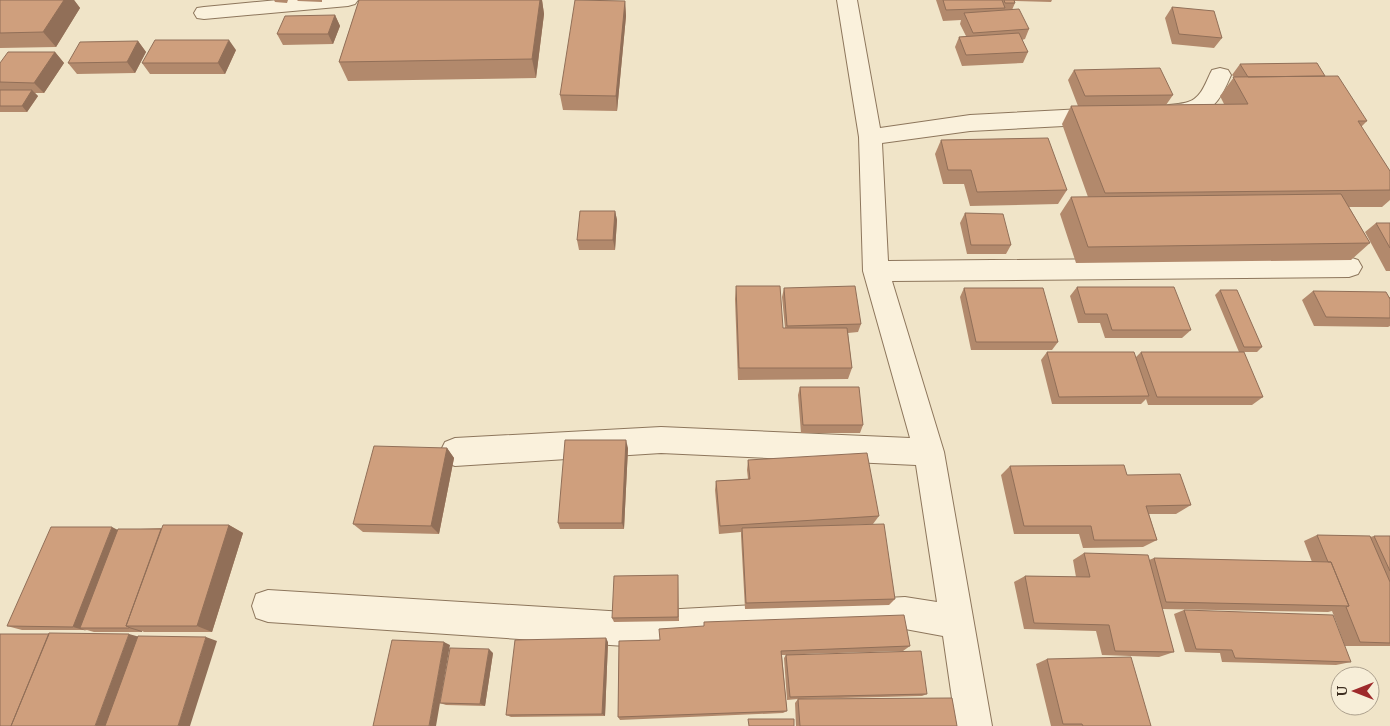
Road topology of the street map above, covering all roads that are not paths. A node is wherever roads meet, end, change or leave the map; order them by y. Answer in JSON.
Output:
{"nodes":[{"id":1,"x":348,"y":0,"type":"edge"},
{"id":2,"x":847,"y":0,"type":"edge"},
{"id":3,"x":204,"y":13,"type":"dead end"},
{"id":4,"x":1220,"y":75,"type":"dead end"},
{"id":5,"x":1148,"y":114,"type":"edge"},
{"id":6,"x":1122,"y":115,"type":"edge"},
{"id":7,"x":870,"y":137,"type":"junction"},
{"id":8,"x":1349,"y":267,"type":"edge"},
{"id":9,"x":876,"y":271,"type":"junction"},
{"id":10,"x":454,"y":452,"type":"dead end"},
{"id":11,"x":929,"y":452,"type":"junction"},
{"id":12,"x":268,"y":606,"type":"dead end"},
{"id":13,"x":958,"y":622,"type":"junction"},
{"id":14,"x":974,"y":726,"type":"edge"}],
"edges":[{"from":1,"to":3,"type":"street"},
{"from":2,"to":7,"type":"street"},
{"from":4,"to":5,"type":"street"},
{"from":6,"to":7,"type":"street"},
{"from":7,"to":9,"type":"street"},
{"from":8,"to":9,"type":"street"},
{"from":9,"to":11,"type":"street"},
{"from":10,"to":11,"type":"street"},
{"from":11,"to":13,"type":"street"},
{"from":12,"to":13,"type":"street"},
{"from":13,"to":14,"type":"street"}]}
